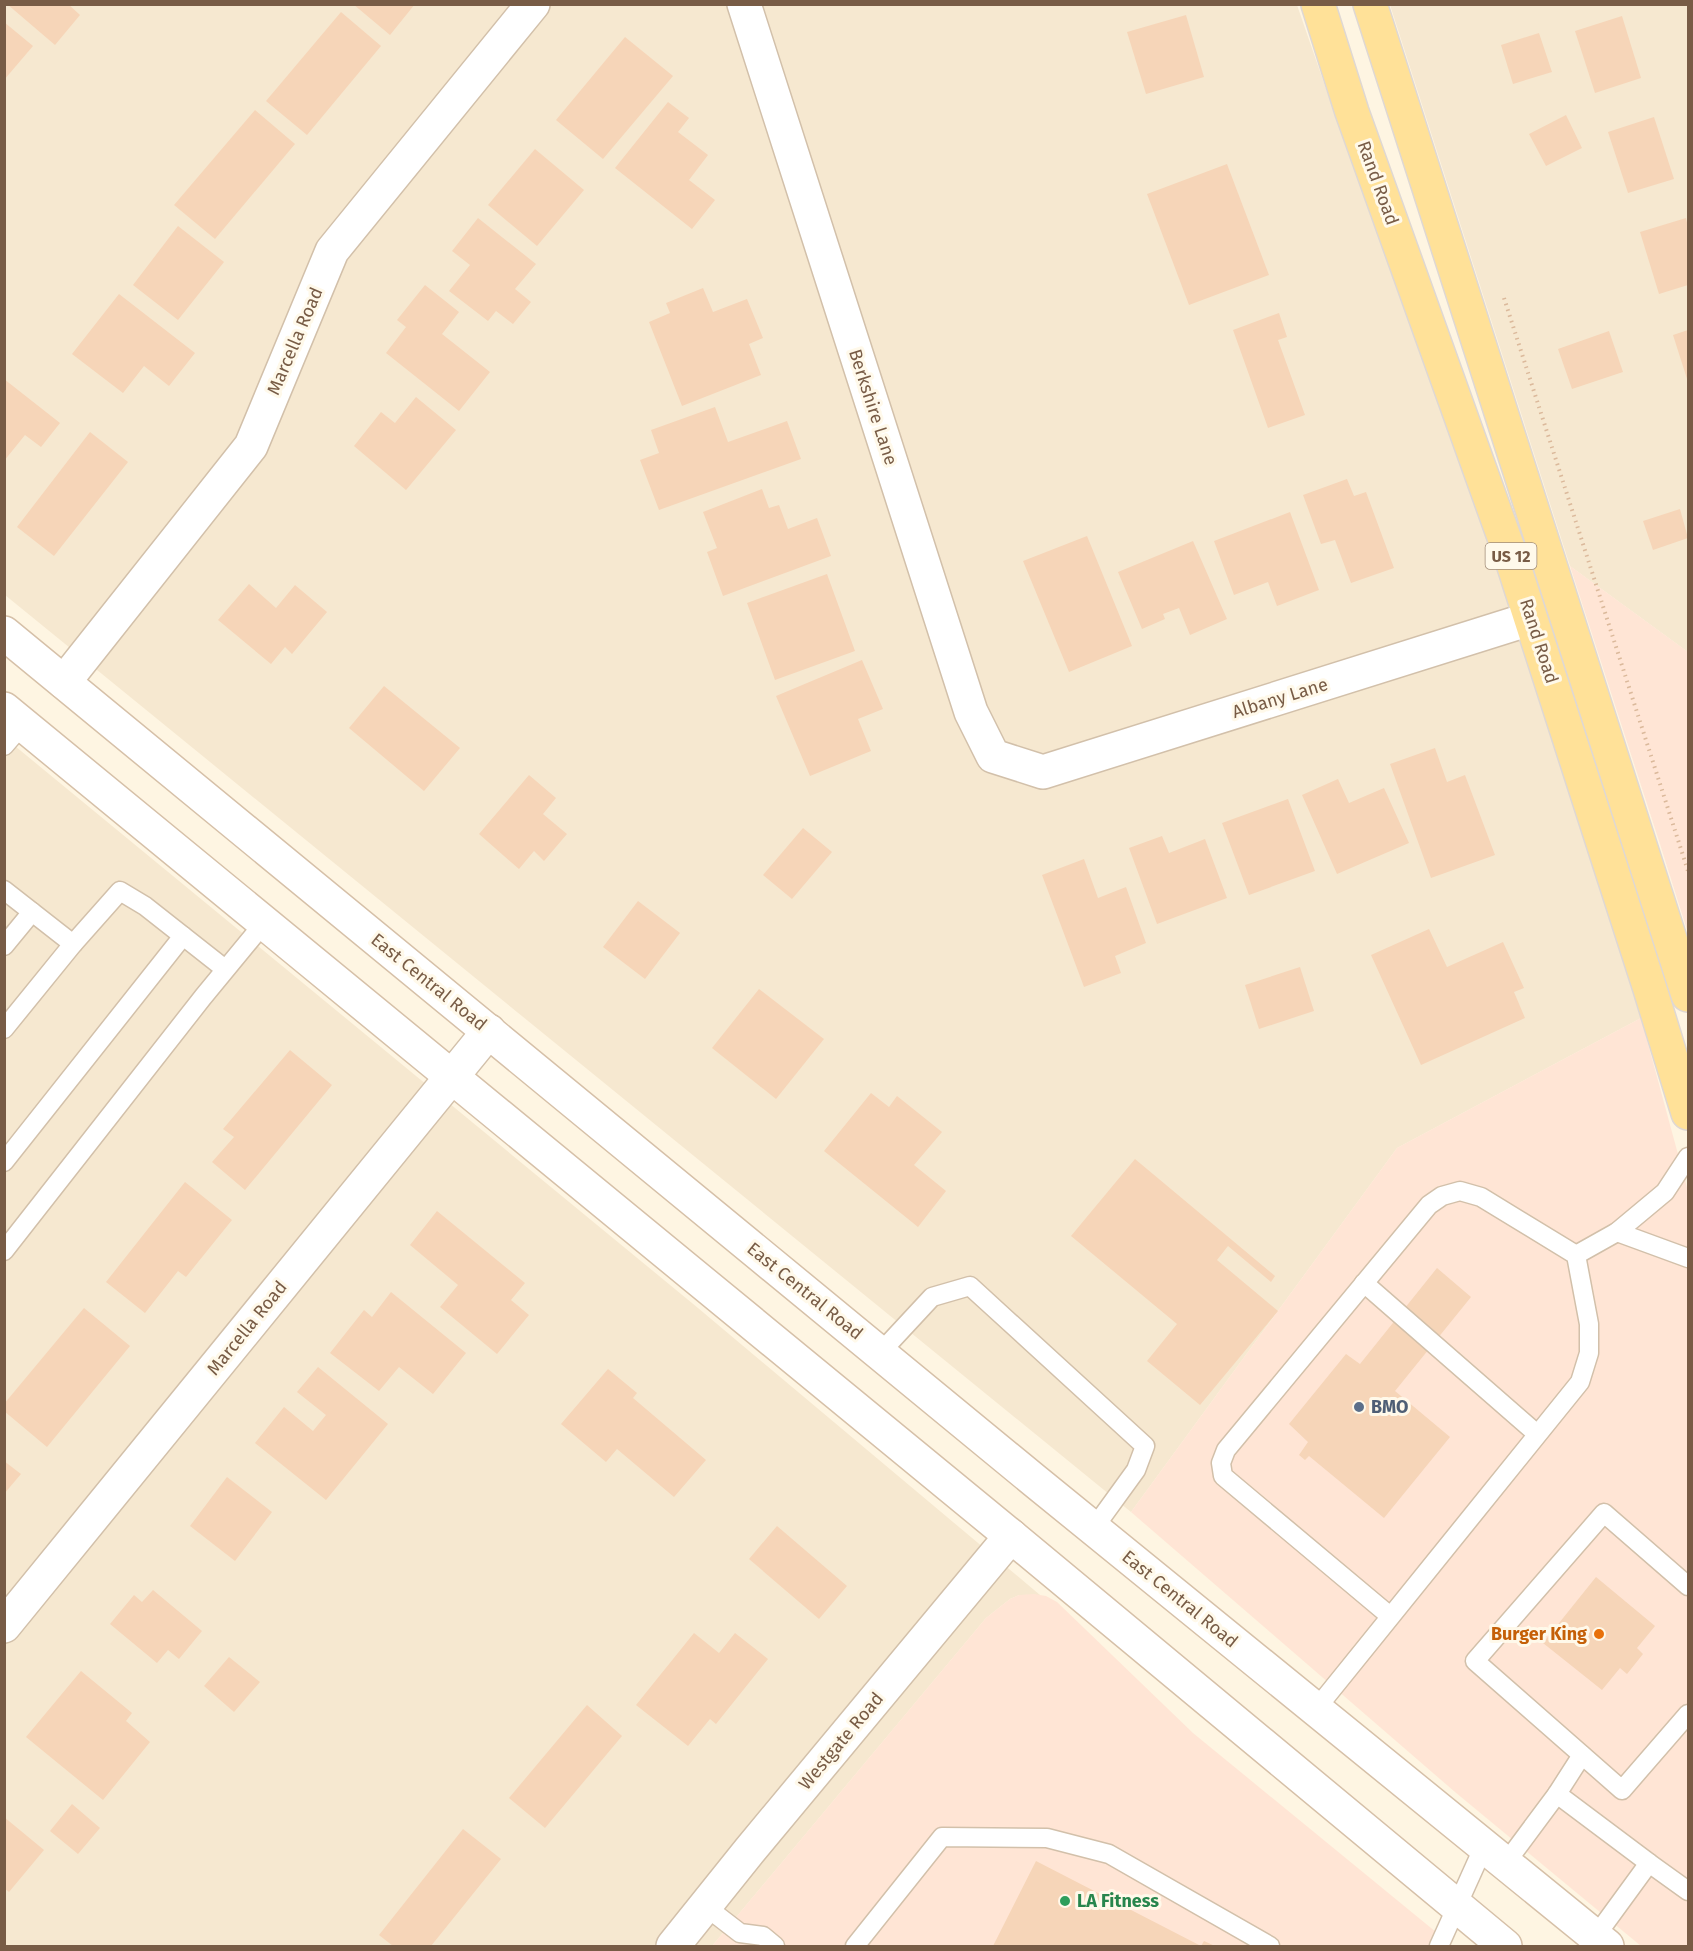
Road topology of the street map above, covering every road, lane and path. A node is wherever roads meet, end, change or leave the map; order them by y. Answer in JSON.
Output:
{"nodes":[{"id":1,"x":533,"y":4,"type":"edge"},
{"id":2,"x":744,"y":4,"type":"edge"},
{"id":3,"x":1318,"y":4,"type":"edge"},
{"id":4,"x":1370,"y":4,"type":"edge"},
{"id":5,"x":1517,"y":623,"type":"dead end"},
{"id":6,"x":4,"y":633,"type":"edge"},
{"id":7,"x":64,"y":682,"type":"junction"},
{"id":8,"x":10,"y":726,"type":"edge"},
{"id":9,"x":1043,"y":772,"type":"joint"},
{"id":10,"x":4,"y":890,"type":"edge"},
{"id":11,"x":32,"y":912,"type":"junction"},
{"id":12,"x":264,"y":923,"type":"junction"},
{"id":13,"x":183,"y":936,"type":"junction"},
{"id":14,"x":73,"y":944,"type":"junction"},
{"id":15,"x":4,"y":946,"type":"edge"},
{"id":16,"x":225,"y":969,"type":"junction"},
{"id":17,"x":1689,"y":995,"type":"edge"},
{"id":18,"x":4,"y":1029,"type":"edge"},
{"id":19,"x":489,"y":1031,"type":"junction"},
{"id":20,"x":452,"y":1077,"type":"junction"},
{"id":21,"x":1689,"y":1113,"type":"edge"},
{"id":22,"x":1689,"y":1157,"type":"edge"},
{"id":23,"x":4,"y":1162,"type":"edge"},
{"id":24,"x":1617,"y":1232,"type":"junction"},
{"id":25,"x":4,"y":1251,"type":"edge"},
{"id":26,"x":1576,"y":1256,"type":"junction"},
{"id":27,"x":1689,"y":1258,"type":"edge"},
{"id":28,"x":1364,"y":1283,"type":"junction"},
{"id":29,"x":880,"y":1353,"type":"junction"},
{"id":30,"x":1537,"y":1434,"type":"junction"},
{"id":31,"x":1094,"y":1528,"type":"junction"},
{"id":32,"x":1011,"y":1536,"type":"junction"},
{"id":33,"x":1688,"y":1585,"type":"edge"},
{"id":34,"x":1390,"y":1616,"type":"junction"},
{"id":35,"x":4,"y":1626,"type":"edge"},
{"id":36,"x":1316,"y":1709,"type":"junction"},
{"id":37,"x":1689,"y":1714,"type":"edge"},
{"id":38,"x":1582,"y":1755,"type":"junction"},
{"id":39,"x":1557,"y":1794,"type":"junction"},
{"id":40,"x":1495,"y":1855,"type":"junction"},
{"id":41,"x":1649,"y":1863,"type":"junction"},
{"id":42,"x":1689,"y":1892,"type":"edge"},
{"id":43,"x":705,"y":1906,"type":"junction"},
{"id":44,"x":1457,"y":1907,"type":"junction"},
{"id":45,"x":742,"y":1940,"type":"edge"},
{"id":46,"x":1601,"y":1942,"type":"edge"},
{"id":47,"x":673,"y":1947,"type":"edge"},
{"id":48,"x":776,"y":1947,"type":"edge"},
{"id":49,"x":855,"y":1947,"type":"edge"},
{"id":50,"x":1270,"y":1947,"type":"edge"},
{"id":51,"x":1439,"y":1947,"type":"edge"},
{"id":52,"x":1505,"y":1947,"type":"edge"}],
"edges":[{"from":1,"to":7,"type":"main road","name":"Marcella Road"},
{"from":2,"to":9,"type":"main road","name":"Berkshire Lane"},
{"from":3,"to":21,"type":"main road","name":"Rand Road","number":"US 12"},
{"from":4,"to":17,"type":"main road","name":"Rand Road","number":"US 12"},
{"from":5,"to":9,"type":"main road","name":"Albany Lane"},
{"from":6,"to":7,"type":"main road","name":"East Central Road"},
{"from":7,"to":19,"type":"main road","name":"East Central Road"},
{"from":8,"to":12,"type":"main road"},
{"from":10,"to":11,"type":"lane"},
{"from":11,"to":14,"type":"lane"},
{"from":11,"to":15,"type":"lane"},
{"from":12,"to":16,"type":"lane"},
{"from":12,"to":20,"type":"main road"},
{"from":13,"to":14,"type":"lane"},
{"from":13,"to":16,"type":"lane"},
{"from":13,"to":23,"type":"lane"},
{"from":14,"to":18,"type":"lane"},
{"from":16,"to":25,"type":"lane"},
{"from":19,"to":20,"type":"main road","name":"Marcella Road"},
{"from":19,"to":29,"type":"main road","name":"East Central Road"},
{"from":20,"to":32,"type":"main road"},
{"from":20,"to":35,"type":"main road","name":"Marcella Road"},
{"from":22,"to":24,"type":"lane"},
{"from":24,"to":26,"type":"lane"},
{"from":24,"to":27,"type":"lane"},
{"from":26,"to":28,"type":"lane"},
{"from":26,"to":30,"type":"lane"},
{"from":28,"to":30,"type":"lane"},
{"from":28,"to":34,"type":"lane"},
{"from":29,"to":31,"type":"main road","name":"East Central Road"},
{"from":29,"to":31,"type":"lane"},
{"from":30,"to":34,"type":"lane"},
{"from":31,"to":36,"type":"main road","name":"East Central Road"},
{"from":32,"to":43,"type":"main road","name":"Westgate Road"},
{"from":32,"to":44,"type":"main road"},
{"from":33,"to":38,"type":"lane"},
{"from":34,"to":36,"type":"lane"},
{"from":36,"to":40,"type":"main road","name":"East Central Road"},
{"from":37,"to":38,"type":"lane"},
{"from":38,"to":39,"type":"lane"},
{"from":39,"to":40,"type":"lane"},
{"from":39,"to":41,"type":"lane"},
{"from":40,"to":44,"type":"lane"},
{"from":40,"to":46,"type":"main road","name":"East Central Road"},
{"from":41,"to":42,"type":"lane"},
{"from":41,"to":46,"type":"lane"},
{"from":43,"to":45,"type":"lane"},
{"from":43,"to":47,"type":"main road","name":"Westgate Road"},
{"from":44,"to":51,"type":"lane"},
{"from":44,"to":52,"type":"main road"},
{"from":45,"to":48,"type":"lane"},
{"from":49,"to":50,"type":"lane"}]}
